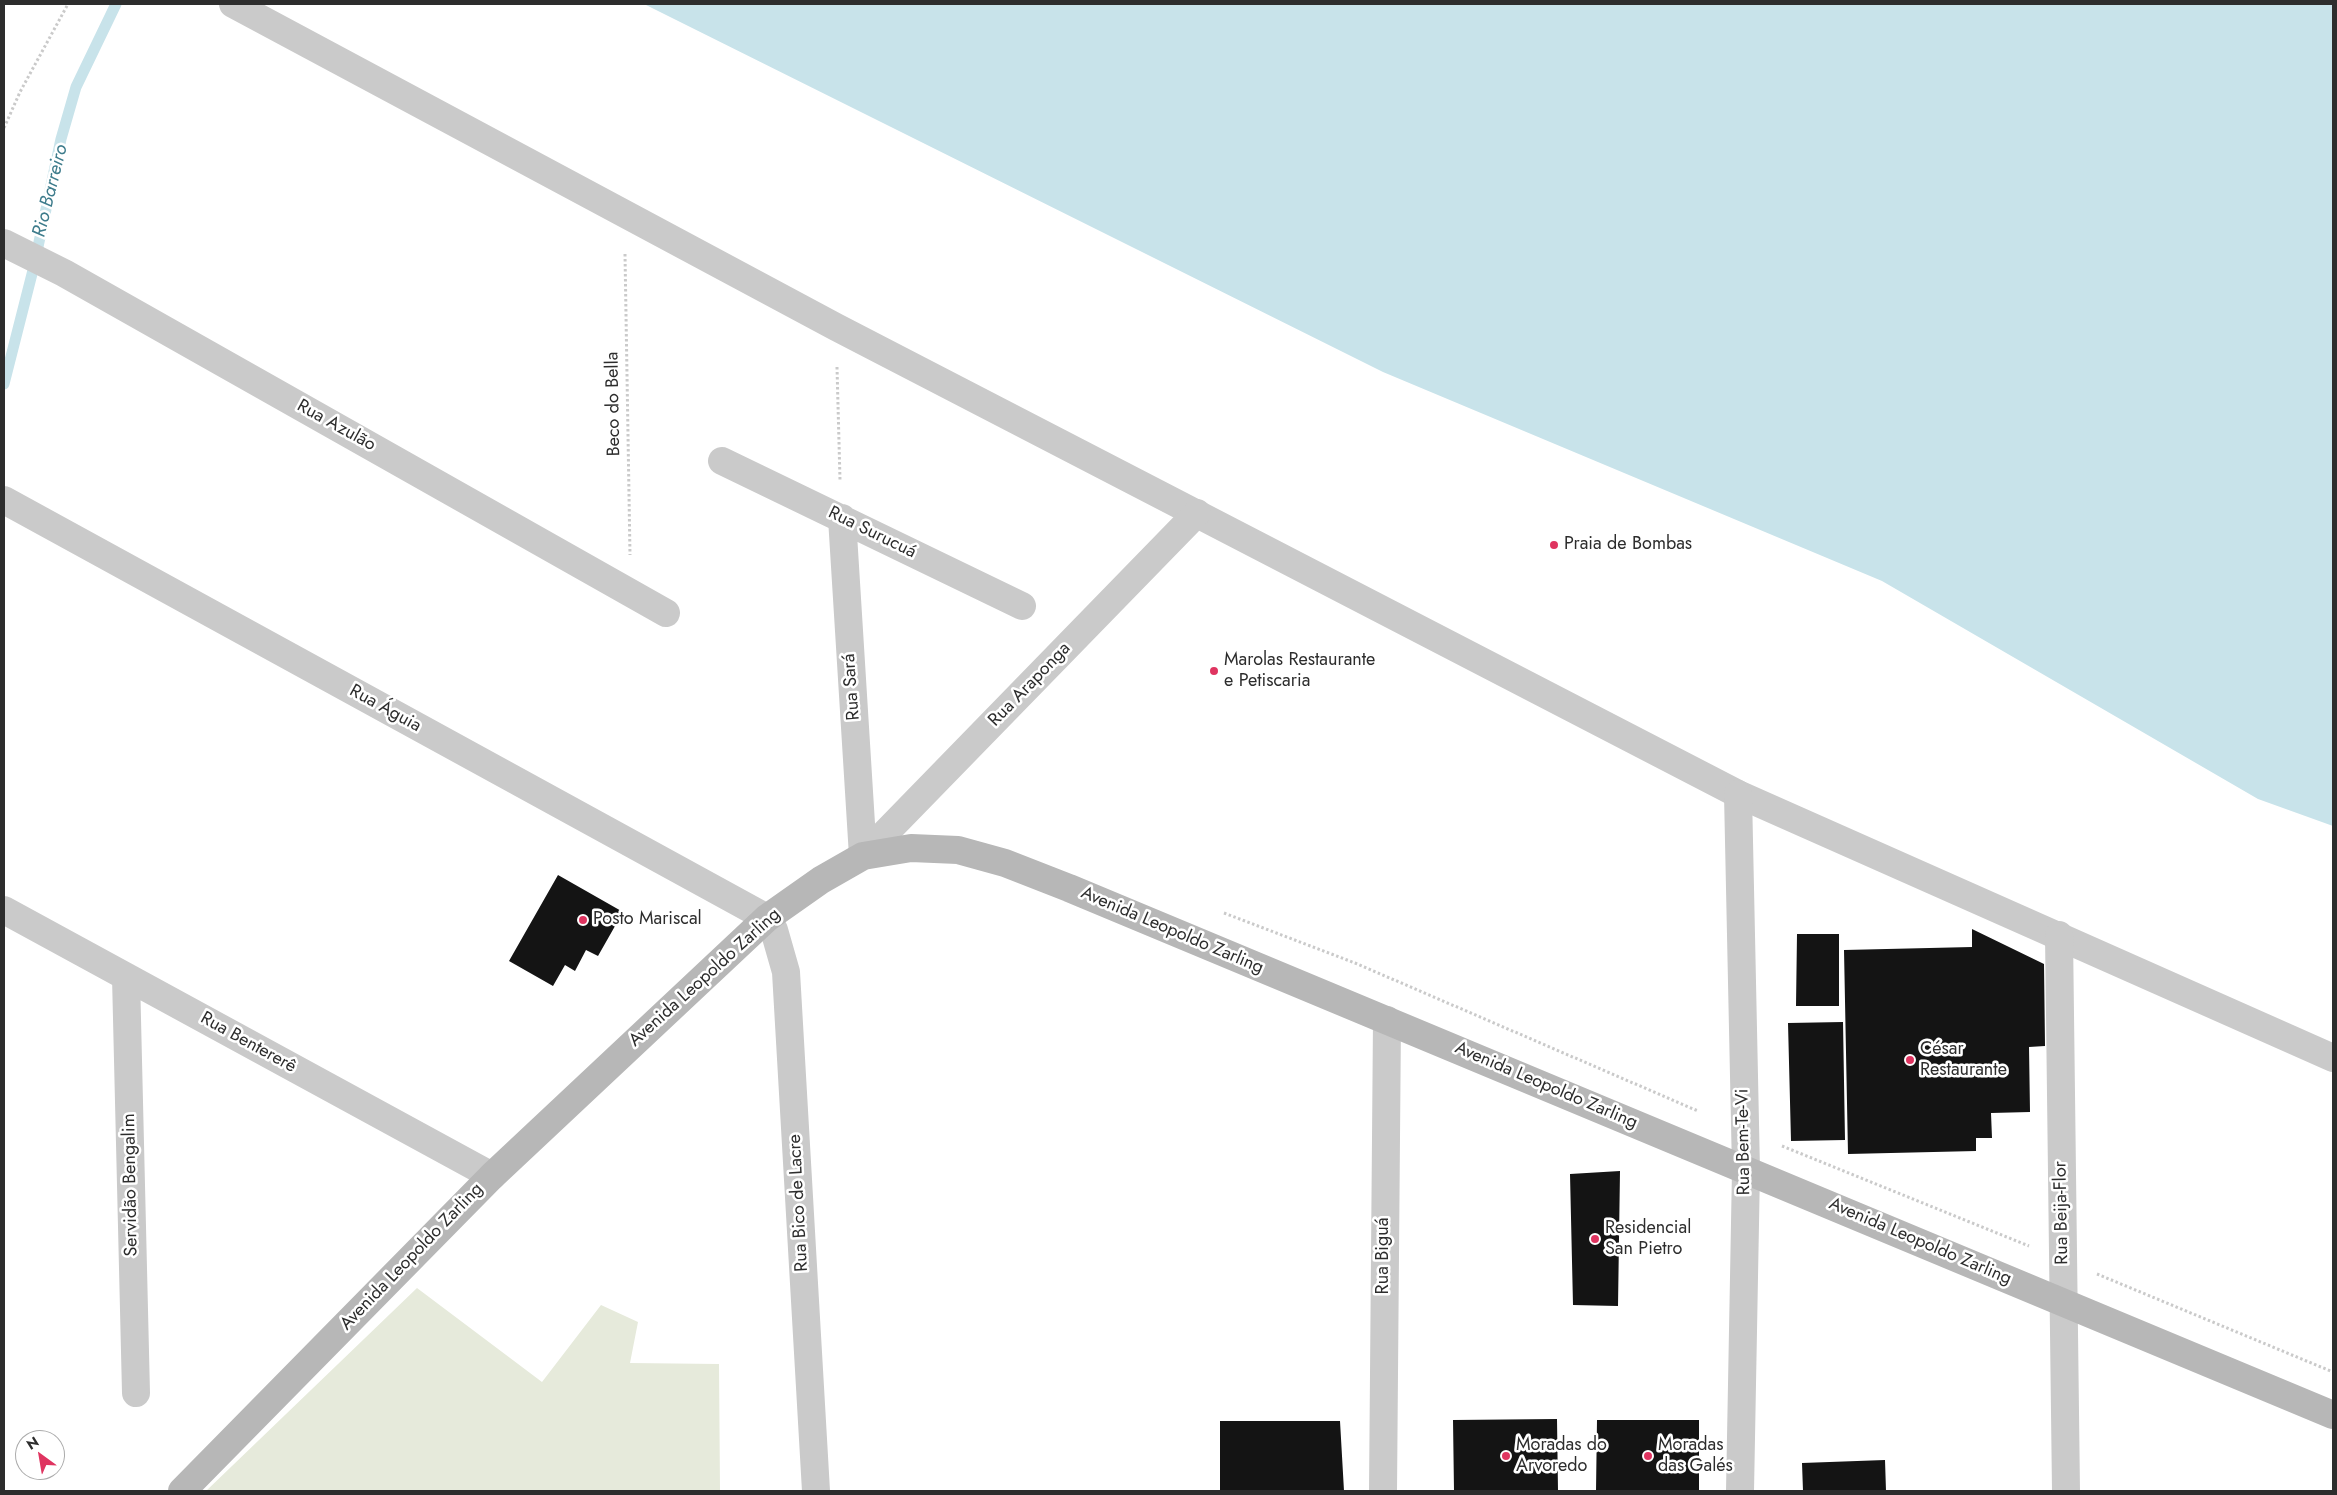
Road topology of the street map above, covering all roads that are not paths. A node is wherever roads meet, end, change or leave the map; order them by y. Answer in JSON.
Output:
{"nodes":[{"id":1,"x":233,"y":4,"type":"edge"},
{"id":2,"x":6,"y":244,"type":"edge"},
{"id":3,"x":722,"y":461,"type":"dead end"},
{"id":4,"x":4,"y":500,"type":"edge"},
{"id":5,"x":1197,"y":513,"type":"junction"},
{"id":6,"x":842,"y":518,"type":"junction"},
{"id":7,"x":1022,"y":606,"type":"dead end"},
{"id":8,"x":666,"y":613,"type":"dead end"},
{"id":9,"x":1738,"y":794,"type":"junction"},
{"id":10,"x":863,"y":856,"type":"junction"},
{"id":11,"x":4,"y":910,"type":"edge"},
{"id":12,"x":767,"y":918,"type":"junction"},
{"id":13,"x":2059,"y":935,"type":"junction"},
{"id":14,"x":126,"y":977,"type":"junction"},
{"id":15,"x":1387,"y":1020,"type":"junction"},
{"id":16,"x":2333,"y":1058,"type":"edge"},
{"id":17,"x":1746,"y":1170,"type":"junction"},
{"id":18,"x":492,"y":1176,"type":"junction"},
{"id":19,"x":2063,"y":1302,"type":"junction"},
{"id":20,"x":136,"y":1393,"type":"dead end"},
{"id":21,"x":2333,"y":1415,"type":"edge"},
{"id":22,"x":182,"y":1491,"type":"edge"},
{"id":23,"x":816,"y":1491,"type":"edge"},
{"id":24,"x":1383,"y":1491,"type":"edge"},
{"id":25,"x":1740,"y":1491,"type":"edge"},
{"id":26,"x":2066,"y":1491,"type":"edge"}],
"edges":[{"from":1,"to":5,"type":"street"},
{"from":2,"to":8,"type":"street","name":"Rua Azulão"},
{"from":3,"to":6,"type":"street","name":"Rua Surucuá"},
{"from":4,"to":12,"type":"street","name":"Rua Águia"},
{"from":5,"to":9,"type":"street"},
{"from":5,"to":10,"type":"street","name":"Rua Araponga"},
{"from":6,"to":7,"type":"street","name":"Rua Surucuá"},
{"from":6,"to":10,"type":"street","name":"Rua Sará"},
{"from":9,"to":13,"type":"street"},
{"from":9,"to":17,"type":"street","name":"Rua Bem-Te-Vi"},
{"from":10,"to":12,"type":"main road","name":"Avenida Leopoldo Zarling"},
{"from":10,"to":15,"type":"main road","name":"Avenida Leopoldo Zarling"},
{"from":11,"to":14,"type":"street","name":"Rua Bentererê"},
{"from":12,"to":18,"type":"main road","name":"Avenida Leopoldo Zarling"},
{"from":12,"to":23,"type":"street","name":"Rua Bico de Lacre"},
{"from":13,"to":16,"type":"street"},
{"from":13,"to":19,"type":"street","name":"Rua Beija-Flor"},
{"from":14,"to":18,"type":"street","name":"Rua Bentererê"},
{"from":14,"to":20,"type":"street","name":"Servidão Bengalim"},
{"from":15,"to":17,"type":"main road","name":"Avenida Leopoldo Zarling"},
{"from":15,"to":24,"type":"street","name":"Rua Biguá"},
{"from":17,"to":19,"type":"main road","name":"Avenida Leopoldo Zarling"},
{"from":17,"to":25,"type":"street","name":"Rua Bem-Te-Vi"},
{"from":18,"to":22,"type":"main road","name":"Avenida Leopoldo Zarling"},
{"from":19,"to":21,"type":"main road","name":"Avenida Leopoldo Zarling"},
{"from":19,"to":26,"type":"street","name":"Rua Beija-Flor"}]}
